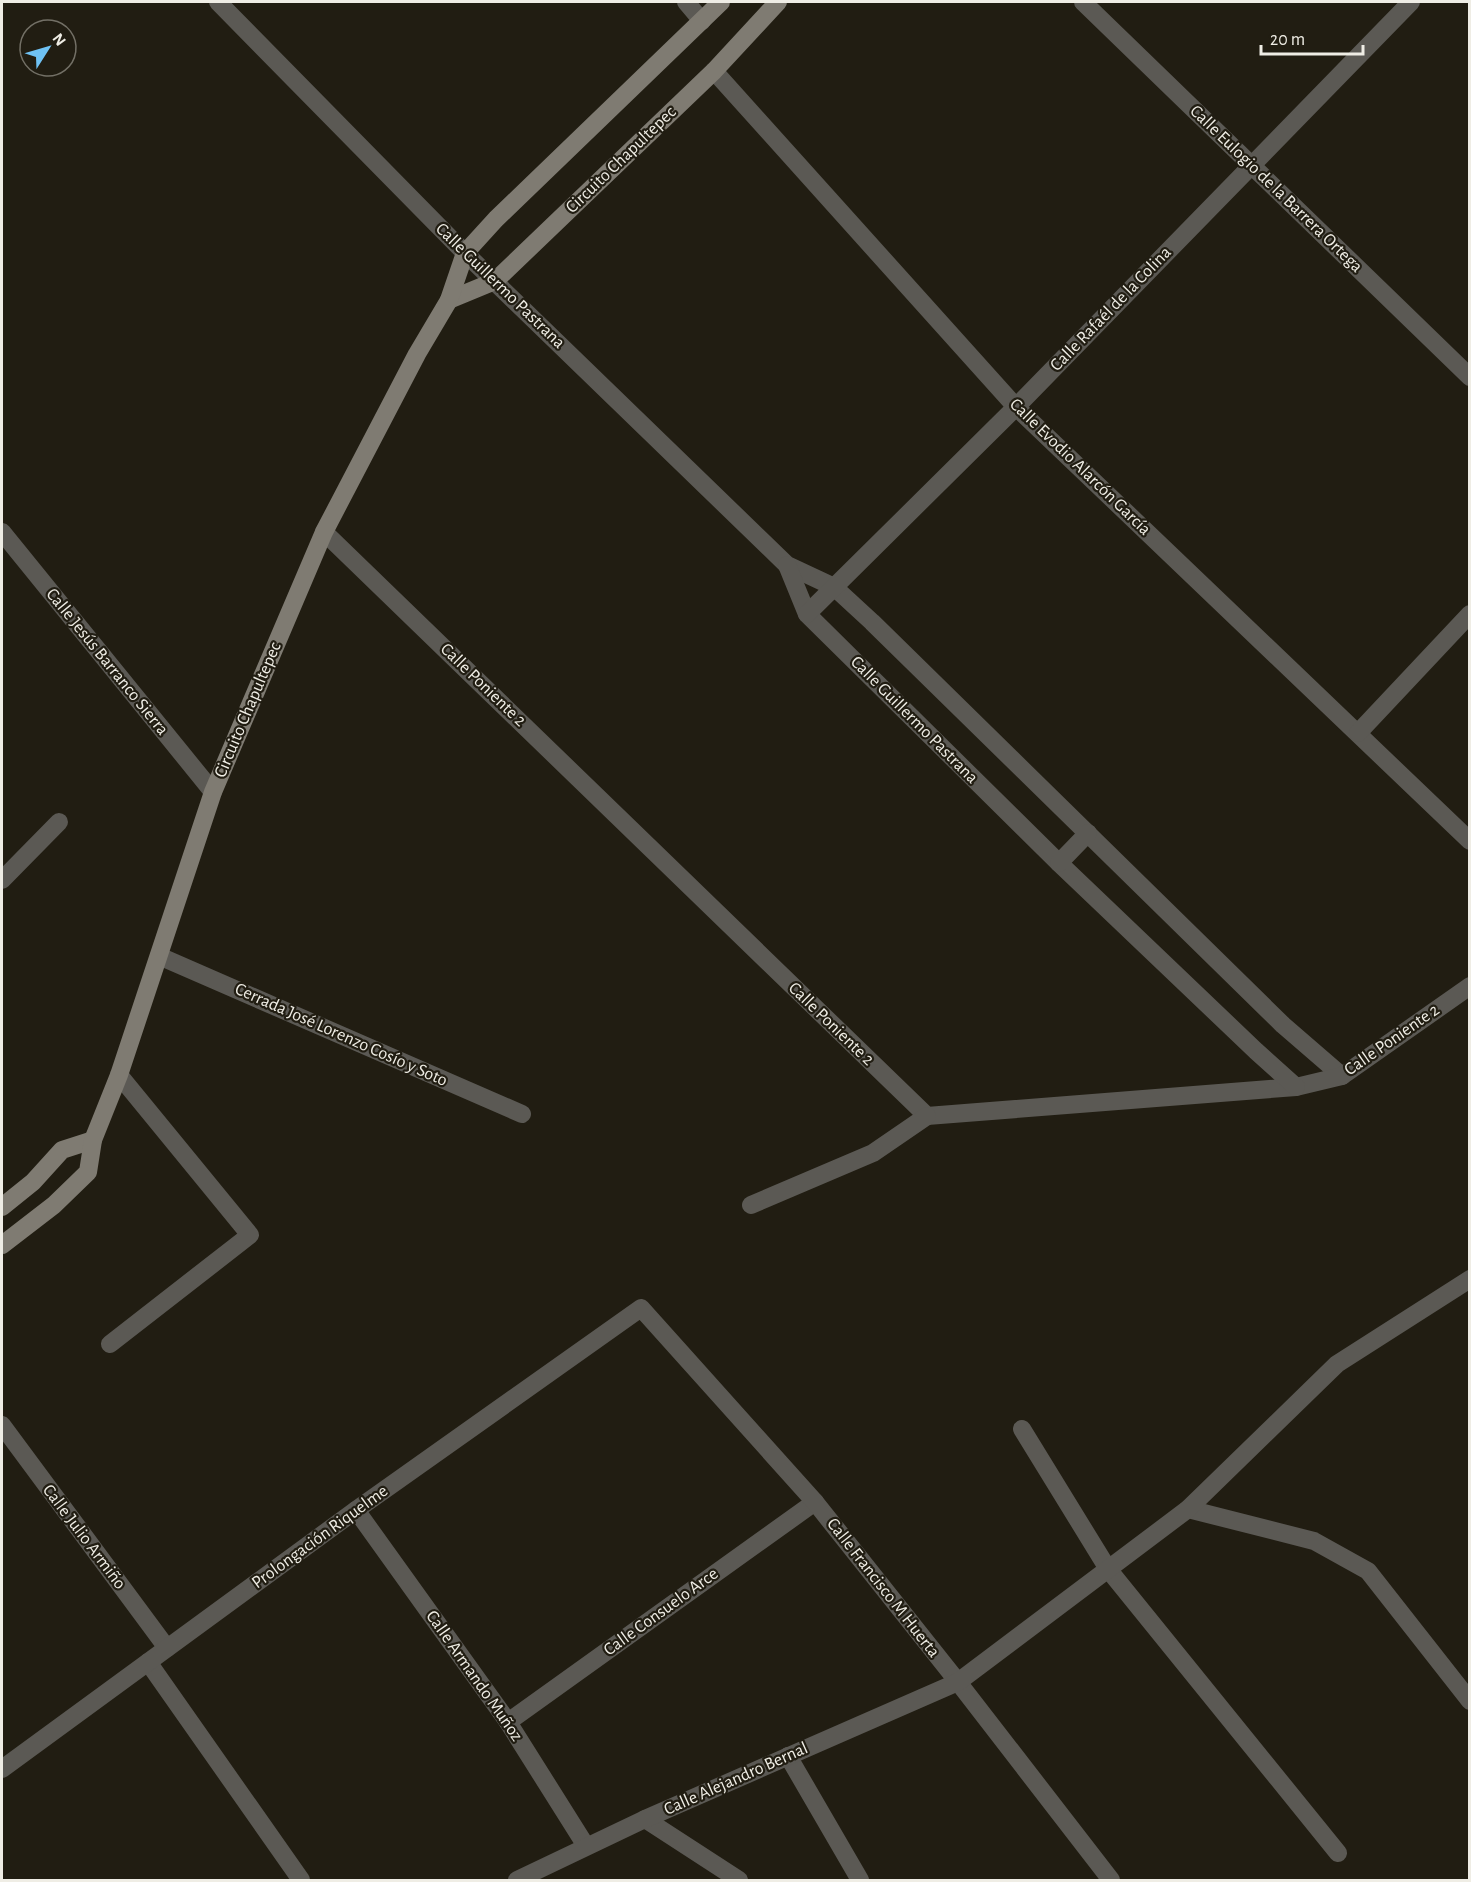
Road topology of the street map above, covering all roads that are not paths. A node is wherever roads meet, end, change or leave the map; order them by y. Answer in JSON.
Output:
{"nodes":[{"id":1,"x":218,"y":2,"type":"edge"},
{"id":2,"x":686,"y":2,"type":"edge"},
{"id":3,"x":721,"y":2,"type":"edge"},
{"id":4,"x":778,"y":2,"type":"edge"},
{"id":5,"x":1083,"y":2,"type":"edge"},
{"id":6,"x":1411,"y":2,"type":"edge"},
{"id":7,"x":702,"y":21,"type":"junction"},
{"id":8,"x":714,"y":71,"type":"junction"},
{"id":9,"x":1251,"y":165,"type":"junction"},
{"id":10,"x":465,"y":252,"type":"junction"},
{"id":11,"x":495,"y":281,"type":"junction"},
{"id":12,"x":449,"y":300,"type":"junction"},
{"id":13,"x":1470,"y":377,"type":"edge"},
{"id":14,"x":1016,"y":407,"type":"junction"},
{"id":15,"x":2,"y":532,"type":"edge"},
{"id":16,"x":324,"y":532,"type":"junction"},
{"id":17,"x":787,"y":565,"type":"junction"},
{"id":18,"x":834,"y":587,"type":"junction"},
{"id":19,"x":807,"y":614,"type":"junction"},
{"id":20,"x":1470,"y":614,"type":"edge"},
{"id":21,"x":1358,"y":732,"type":"junction"},
{"id":22,"x":213,"y":792,"type":"junction"},
{"id":23,"x":59,"y":822,"type":"dead end"},
{"id":24,"x":1088,"y":833,"type":"junction"},
{"id":25,"x":1470,"y":841,"type":"edge"},
{"id":26,"x":1059,"y":863,"type":"junction"},
{"id":27,"x":2,"y":880,"type":"edge"},
{"id":28,"x":159,"y":956,"type":"junction"},
{"id":29,"x":1470,"y":986,"type":"edge"},
{"id":30,"x":119,"y":1075,"type":"junction"},
{"id":31,"x":1342,"y":1076,"type":"junction"},
{"id":32,"x":1296,"y":1087,"type":"junction"},
{"id":33,"x":522,"y":1114,"type":"dead end"},
{"id":34,"x":927,"y":1116,"type":"junction"},
{"id":35,"x":93,"y":1140,"type":"junction"},
{"id":36,"x":751,"y":1205,"type":"dead end"},
{"id":37,"x":2,"y":1207,"type":"edge"},
{"id":38,"x":2,"y":1245,"type":"edge"},
{"id":39,"x":1470,"y":1279,"type":"edge"},
{"id":40,"x":641,"y":1308,"type":"joint"},
{"id":41,"x":110,"y":1344,"type":"dead end"},
{"id":42,"x":2,"y":1425,"type":"edge"},
{"id":43,"x":1022,"y":1429,"type":"dead end"},
{"id":44,"x":814,"y":1502,"type":"junction"},
{"id":45,"x":1188,"y":1509,"type":"junction"},
{"id":46,"x":356,"y":1510,"type":"junction"},
{"id":47,"x":1108,"y":1569,"type":"junction"},
{"id":48,"x":167,"y":1648,"type":"junction"},
{"id":49,"x":148,"y":1662,"type":"junction"},
{"id":50,"x":958,"y":1682,"type":"junction"},
{"id":51,"x":1470,"y":1701,"type":"edge"},
{"id":52,"x":508,"y":1722,"type":"junction"},
{"id":53,"x":788,"y":1756,"type":"junction"},
{"id":54,"x":2,"y":1769,"type":"edge"},
{"id":55,"x":645,"y":1819,"type":"junction"},
{"id":56,"x":585,"y":1846,"type":"junction"},
{"id":57,"x":1338,"y":1853,"type":"dead end"},
{"id":58,"x":301,"y":1881,"type":"edge"},
{"id":59,"x":517,"y":1881,"type":"edge"},
{"id":60,"x":739,"y":1881,"type":"edge"},
{"id":61,"x":860,"y":1881,"type":"edge"},
{"id":62,"x":1110,"y":1881,"type":"edge"}],
"edges":[{"from":1,"to":10,"type":"street","name":"Calle Guillermo Pastrana"},
{"from":2,"to":7,"type":"street"},
{"from":3,"to":7,"type":"main road","name":"Circuito Chapultepec"},
{"from":4,"to":8,"type":"main road","name":"Circuito Chapultepec"},
{"from":5,"to":9,"type":"street","name":"Calle Eulogio de la Barrera Ortega"},
{"from":6,"to":9,"type":"street","name":"Calle Rafaél de la Colina"},
{"from":7,"to":10,"type":"main road","name":"Circuito Chapultepec"},
{"from":8,"to":11,"type":"main road","name":"Circuito Chapultepec"},
{"from":8,"to":14,"type":"street","name":"Calle Evodio Alarcón García"},
{"from":9,"to":13,"type":"street","name":"Calle Eulogio de la Barrera Ortega"},
{"from":9,"to":14,"type":"street","name":"Calle Rafaél de la Colina"},
{"from":10,"to":11,"type":"street","name":"Calle Guillermo Pastrana"},
{"from":10,"to":12,"type":"main road","name":"Circuito Chapultepec"},
{"from":11,"to":12,"type":"main road","name":"Circuito Chapultepec"},
{"from":11,"to":17,"type":"street","name":"Calle Guillermo Pastrana"},
{"from":12,"to":16,"type":"main road","name":"Circuito Chapultepec"},
{"from":14,"to":18,"type":"street","name":"Calle Rafaél de la Colina"},
{"from":14,"to":21,"type":"street","name":"Calle Evodio Alarcón García"},
{"from":15,"to":22,"type":"street","name":"Calle Jesús Barranco Sierra"},
{"from":16,"to":22,"type":"main road","name":"Circuito Chapultepec"},
{"from":16,"to":34,"type":"street","name":"Calle Poniente 2"},
{"from":17,"to":18,"type":"street","name":"Calle Guillermo Pastrana"},
{"from":17,"to":19,"type":"street","name":"Calle Guillermo Pastrana"},
{"from":18,"to":19,"type":"street","name":"Calle Rafaél de la Colina"},
{"from":18,"to":24,"type":"street","name":"Calle Guillermo Pastrana"},
{"from":19,"to":26,"type":"street","name":"Calle Guillermo Pastrana"},
{"from":20,"to":21,"type":"street"},
{"from":21,"to":25,"type":"street","name":"Calle Evodio Alarcón García"},
{"from":22,"to":28,"type":"main road","name":"Circuito Chapultepec"},
{"from":23,"to":27,"type":"street"},
{"from":24,"to":26,"type":"street"},
{"from":24,"to":31,"type":"street","name":"Calle Guillermo Pastrana"},
{"from":26,"to":32,"type":"street","name":"Calle Guillermo Pastrana"},
{"from":28,"to":30,"type":"main road","name":"Circuito Chapultepec"},
{"from":28,"to":33,"type":"street","name":"Cerrada José Lorenzo Cosío y Soto"},
{"from":29,"to":31,"type":"street","name":"Calle Poniente 2"},
{"from":30,"to":35,"type":"main road","name":"Circuito Chapultepec"},
{"from":30,"to":41,"type":"street"},
{"from":31,"to":32,"type":"street","name":"Calle Poniente 2"},
{"from":32,"to":34,"type":"street","name":"Calle Poniente 2"},
{"from":34,"to":36,"type":"street"},
{"from":35,"to":37,"type":"main road"},
{"from":35,"to":38,"type":"main road","name":"Circuito Chapultepec"},
{"from":39,"to":45,"type":"street","name":"Calle Alejandro Bernal"},
{"from":40,"to":44,"type":"street","name":"Calle Francisco M Huerta"},
{"from":40,"to":46,"type":"street","name":"Prolongación Riquelme"},
{"from":42,"to":48,"type":"street","name":"Calle Julio Armiño"},
{"from":43,"to":47,"type":"street"},
{"from":44,"to":50,"type":"street","name":"Calle Francisco M Huerta"},
{"from":44,"to":52,"type":"street","name":"Calle Consuelo Arce"},
{"from":45,"to":47,"type":"street","name":"Calle Alejandro Bernal"},
{"from":45,"to":51,"type":"street"},
{"from":46,"to":48,"type":"street","name":"Prolongación Riquelme"},
{"from":46,"to":52,"type":"street","name":"Calle Armando Muñoz"},
{"from":47,"to":50,"type":"street","name":"Calle Alejandro Bernal"},
{"from":47,"to":57,"type":"street"},
{"from":48,"to":49,"type":"street","name":"Prolongación Riquelme"},
{"from":49,"to":54,"type":"street","name":"Prolongación Riquelme"},
{"from":49,"to":58,"type":"street"},
{"from":50,"to":53,"type":"street","name":"Calle Alejandro Bernal"},
{"from":50,"to":62,"type":"street","name":"Calle Francisco M Huerta"},
{"from":52,"to":56,"type":"street","name":"Calle Armando Muñoz"},
{"from":53,"to":55,"type":"street","name":"Calle Alejandro Bernal"},
{"from":53,"to":61,"type":"street"},
{"from":55,"to":56,"type":"street","name":"Calle Alejandro Bernal"},
{"from":55,"to":60,"type":"street"},
{"from":56,"to":59,"type":"street","name":"Calle Alejandro Bernal"}]}
